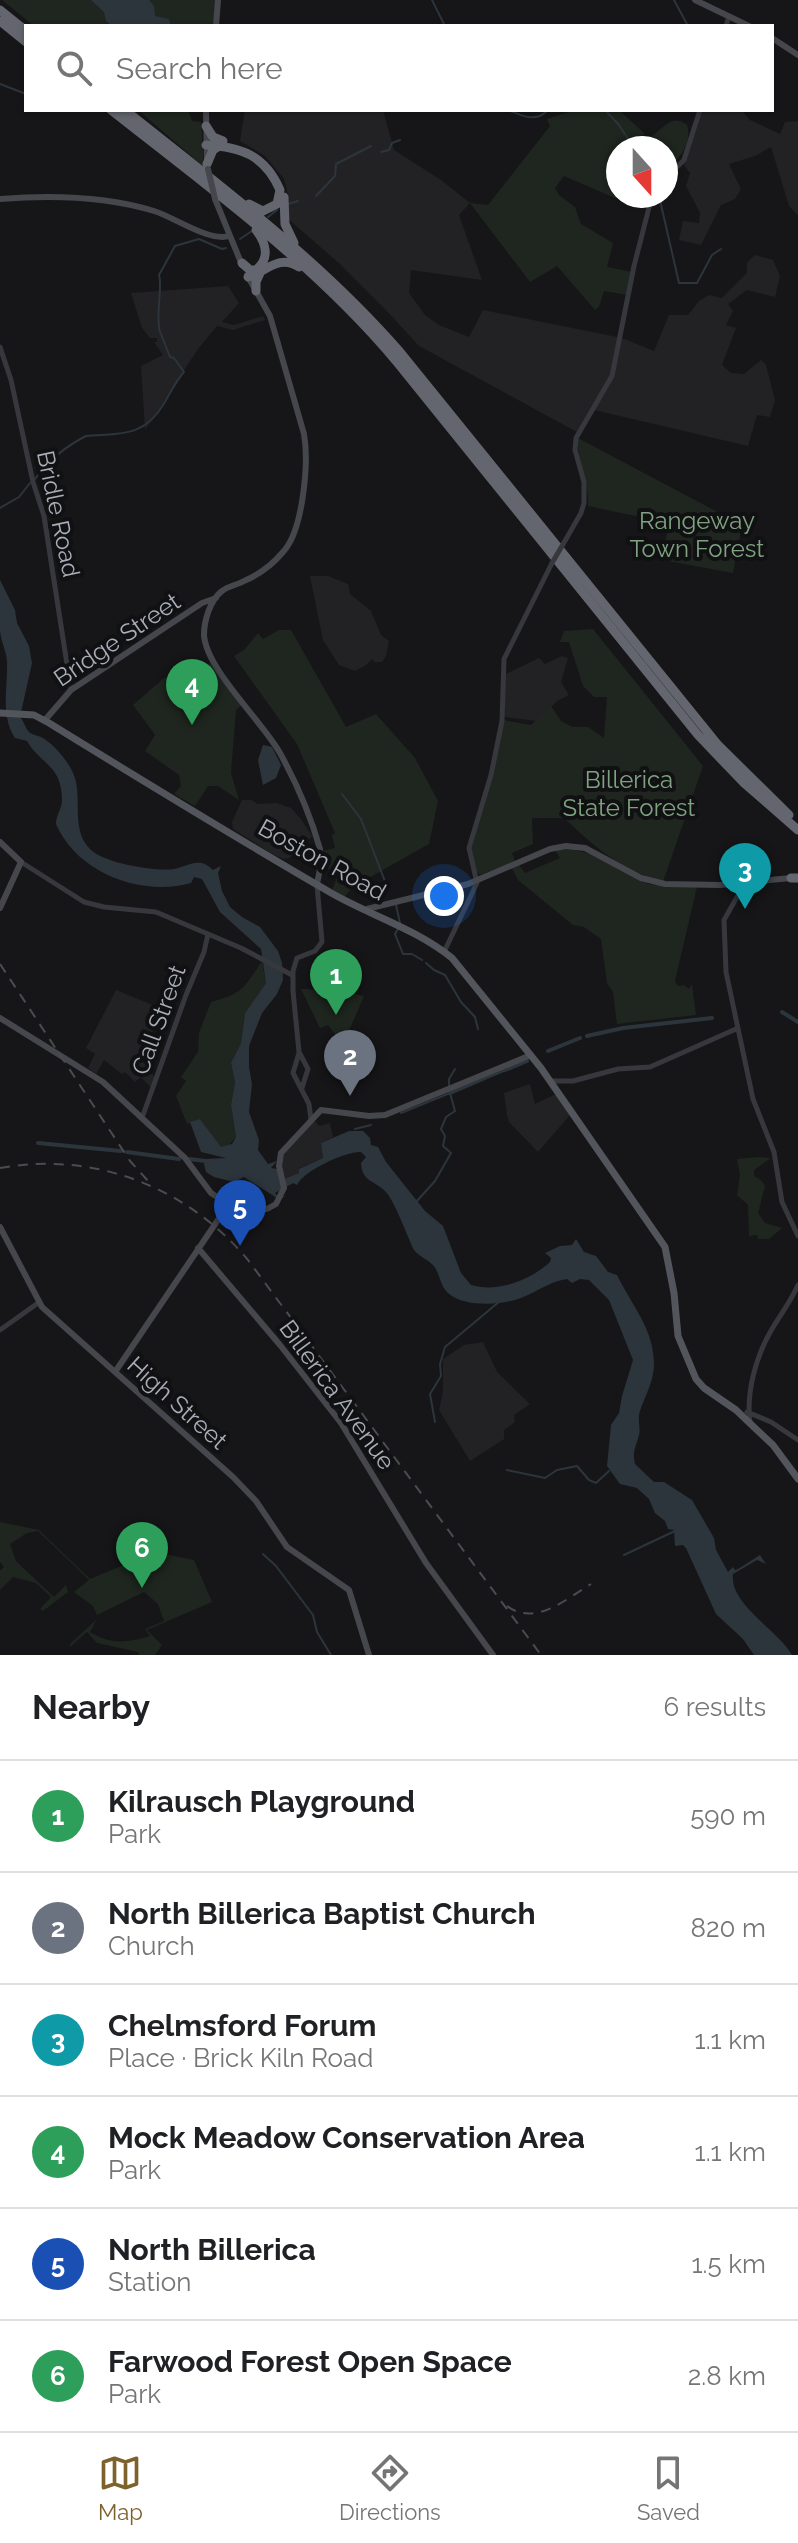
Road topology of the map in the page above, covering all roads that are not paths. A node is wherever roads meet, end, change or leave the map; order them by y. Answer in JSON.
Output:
{"nodes":[{"id":1,"x":218,"y":0,"type":"edge"},
{"id":2,"x":695,"y":0,"type":"edge"},
{"id":3,"x":0,"y":10,"type":"edge"},
{"id":4,"x":729,"y":16,"type":"junction"},
{"id":5,"x":0,"y":21,"type":"edge"},
{"id":6,"x":216,"y":24,"type":"edge"},
{"id":7,"x":727,"y":24,"type":"edge"},
{"id":8,"x":745,"y":24,"type":"edge"},
{"id":9,"x":24,"y":29,"type":"edge"},
{"id":10,"x":774,"y":39,"type":"edge"},
{"id":11,"x":24,"y":40,"type":"edge"},
{"id":12,"x":798,"y":55,"type":"edge"},
{"id":13,"x":114,"y":112,"type":"edge"},
{"id":14,"x":128,"y":112,"type":"edge"},
{"id":15,"x":208,"y":112,"type":"edge"},
{"id":16,"x":699,"y":112,"type":"edge"},
{"id":17,"x":207,"y":123,"type":"junction"},
{"id":18,"x":222,"y":142,"type":"junction"},
{"id":19,"x":206,"y":145,"type":"junction"},
{"id":20,"x":678,"y":166,"type":"edge"},
{"id":21,"x":205,"y":168,"type":"junction"},
{"id":22,"x":0,"y":199,"type":"edge"},
{"id":23,"x":649,"y":208,"type":"edge"},
{"id":24,"x":243,"y":215,"type":"junction"},
{"id":25,"x":229,"y":236,"type":"junction"},
{"id":26,"x":299,"y":249,"type":"junction"},
{"id":27,"x":242,"y":263,"type":"joint"},
{"id":28,"x":255,"y":273,"type":"junction"},
{"id":29,"x":256,"y":291,"type":"joint"},
{"id":30,"x":337,"y":296,"type":"junction"},
{"id":31,"x":0,"y":347,"type":"edge"},
{"id":32,"x":216,"y":598,"type":"junction"},
{"id":33,"x":71,"y":690,"type":"junction"},
{"id":34,"x":1,"y":713,"type":"edge"},
{"id":35,"x":45,"y":720,"type":"junction"},
{"id":36,"x":752,"y":780,"type":"junction"},
{"id":37,"x":798,"y":816,"type":"edge"},
{"id":38,"x":798,"y":823,"type":"edge"},
{"id":39,"x":798,"y":830,"type":"edge"},
{"id":40,"x":0,"y":842,"type":"edge"},
{"id":41,"x":21,"y":862,"type":"junction"},
{"id":42,"x":796,"y":877,"type":"edge"},
{"id":43,"x":477,"y":880,"type":"junction"},
{"id":44,"x":745,"y":883,"type":"junction"},
{"id":45,"x":317,"y":884,"type":"junction"},
{"id":46,"x":0,"y":908,"type":"edge"},
{"id":47,"x":367,"y":909,"type":"junction"},
{"id":48,"x":208,"y":934,"type":"junction"},
{"id":49,"x":444,"y":952,"type":"junction"},
{"id":50,"x":291,"y":976,"type":"junction"},
{"id":51,"x":0,"y":1018,"type":"edge"},
{"id":52,"x":736,"y":1029,"type":"junction"},
{"id":53,"x":299,"y":1052,"type":"junction"},
{"id":54,"x":531,"y":1055,"type":"junction"},
{"id":55,"x":550,"y":1081,"type":"junction"},
{"id":56,"x":302,"y":1088,"type":"junction"},
{"id":57,"x":309,"y":1104,"type":"junction"},
{"id":58,"x":321,"y":1110,"type":"junction"},
{"id":59,"x":142,"y":1118,"type":"junction"},
{"id":60,"x":311,"y":1120,"type":"junction"},
{"id":61,"x":220,"y":1201,"type":"junction"},
{"id":62,"x":233,"y":1206,"type":"junction"},
{"id":63,"x":224,"y":1211,"type":"junction"},
{"id":64,"x":0,"y":1227,"type":"edge"},
{"id":65,"x":798,"y":1236,"type":"edge"},
{"id":66,"x":198,"y":1248,"type":"junction"},
{"id":67,"x":798,"y":1285,"type":"edge"},
{"id":68,"x":38,"y":1303,"type":"junction"},
{"id":69,"x":0,"y":1330,"type":"edge"},
{"id":70,"x":115,"y":1372,"type":"junction"},
{"id":71,"x":736,"y":1410,"type":"junction"},
{"id":72,"x":749,"y":1413,"type":"junction"},
{"id":73,"x":750,"y":1422,"type":"junction"},
{"id":74,"x":798,"y":1440,"type":"edge"},
{"id":75,"x":798,"y":1479,"type":"edge"},
{"id":76,"x":369,"y":1655,"type":"edge"},
{"id":77,"x":493,"y":1655,"type":"edge"}],
"edges":[{"from":1,"to":6,"type":"main road"},
{"from":2,"to":4,"type":"main road"},
{"from":3,"to":9,"type":"highway"},
{"from":4,"to":7,"type":"street"},
{"from":4,"to":8,"type":"main road"},
{"from":5,"to":11,"type":"highway"},
{"from":10,"to":12,"type":"main road"},
{"from":13,"to":24,"type":"highway"},
{"from":14,"to":21,"type":"highway"},
{"from":15,"to":17,"type":"main road"},
{"from":16,"to":20,"type":"street"},
{"from":17,"to":18,"type":"highway"},
{"from":17,"to":19,"type":"main road"},
{"from":18,"to":19,"type":"highway"},
{"from":18,"to":21,"type":"highway"},
{"from":18,"to":21,"type":"highway"},
{"from":18,"to":26,"type":"highway"},
{"from":19,"to":21,"type":"main road"},
{"from":21,"to":25,"type":"main road","bridge":true},
{"from":21,"to":26,"type":"highway"},
{"from":22,"to":25,"type":"main road"},
{"from":23,"to":43,"type":"street","bridge":true},
{"from":24,"to":28,"type":"highway"},
{"from":24,"to":30,"type":"highway"},
{"from":25,"to":27,"type":"main road"},
{"from":26,"to":36,"type":"highway"},
{"from":27,"to":28,"type":"highway"},
{"from":28,"to":29,"type":"highway"},
{"from":28,"to":30,"type":"highway"},
{"from":29,"to":32,"type":"main road","name":"Bridge Street"},
{"from":30,"to":39,"type":"highway"},
{"from":31,"to":33,"type":"street","name":"Bridle Road"},
{"from":32,"to":33,"type":"main road","name":"Bridge Street"},
{"from":32,"to":45,"type":"main road"},
{"from":33,"to":35,"type":"main road","name":"Bridge Street"},
{"from":34,"to":35,"type":"main road","name":"Boston Road"},
{"from":35,"to":45,"type":"main road","name":"Boston Road"},
{"from":36,"to":37,"type":"highway"},
{"from":36,"to":38,"type":"highway"},
{"from":40,"to":41,"type":"main road"},
{"from":41,"to":46,"type":"main road"},
{"from":41,"to":48,"type":"street"},
{"from":42,"to":44,"type":"main road"},
{"from":43,"to":44,"type":"main road"},
{"from":43,"to":47,"type":"main road"},
{"from":43,"to":49,"type":"street"},
{"from":44,"to":52,"type":"street"},
{"from":45,"to":47,"type":"main road","name":"Boston Road"},
{"from":45,"to":50,"type":"street"},
{"from":47,"to":49,"type":"main road","name":"Boston Road"},
{"from":48,"to":50,"type":"street"},
{"from":48,"to":59,"type":"street","name":"Call Street"},
{"from":49,"to":54,"type":"main road","name":"Boston Road"},
{"from":50,"to":53,"type":"street"},
{"from":51,"to":59,"type":"main road"},
{"from":52,"to":55,"type":"street"},
{"from":52,"to":65,"type":"street"},
{"from":53,"to":56,"type":"street"},
{"from":53,"to":56,"type":"street"},
{"from":54,"to":55,"type":"main road","name":"Boston Road"},
{"from":54,"to":58,"type":"main road"},
{"from":55,"to":71,"type":"main road","name":"Boston Road"},
{"from":56,"to":57,"type":"street"},
{"from":57,"to":58,"type":"street"},
{"from":57,"to":60,"type":"street"},
{"from":58,"to":60,"type":"main road"},
{"from":59,"to":61,"type":"main road"},
{"from":60,"to":62,"type":"main road"},
{"from":61,"to":62,"type":"main road"},
{"from":61,"to":63,"type":"main road"},
{"from":62,"to":63,"type":"main road"},
{"from":63,"to":66,"type":"main road"},
{"from":64,"to":68,"type":"main road","name":"High Street"},
{"from":66,"to":70,"type":"main road"},
{"from":66,"to":77,"type":"main road","name":"Billerica Avenue"},
{"from":67,"to":72,"type":"street"},
{"from":68,"to":69,"type":"street"},
{"from":68,"to":70,"type":"main road","name":"High Street"},
{"from":70,"to":76,"type":"main road","name":"High Street"},
{"from":71,"to":72,"type":"street"},
{"from":71,"to":73,"type":"main road","name":"Boston Road"},
{"from":72,"to":73,"type":"street"},
{"from":72,"to":74,"type":"street"},
{"from":73,"to":75,"type":"main road","name":"Boston Road"}]}
